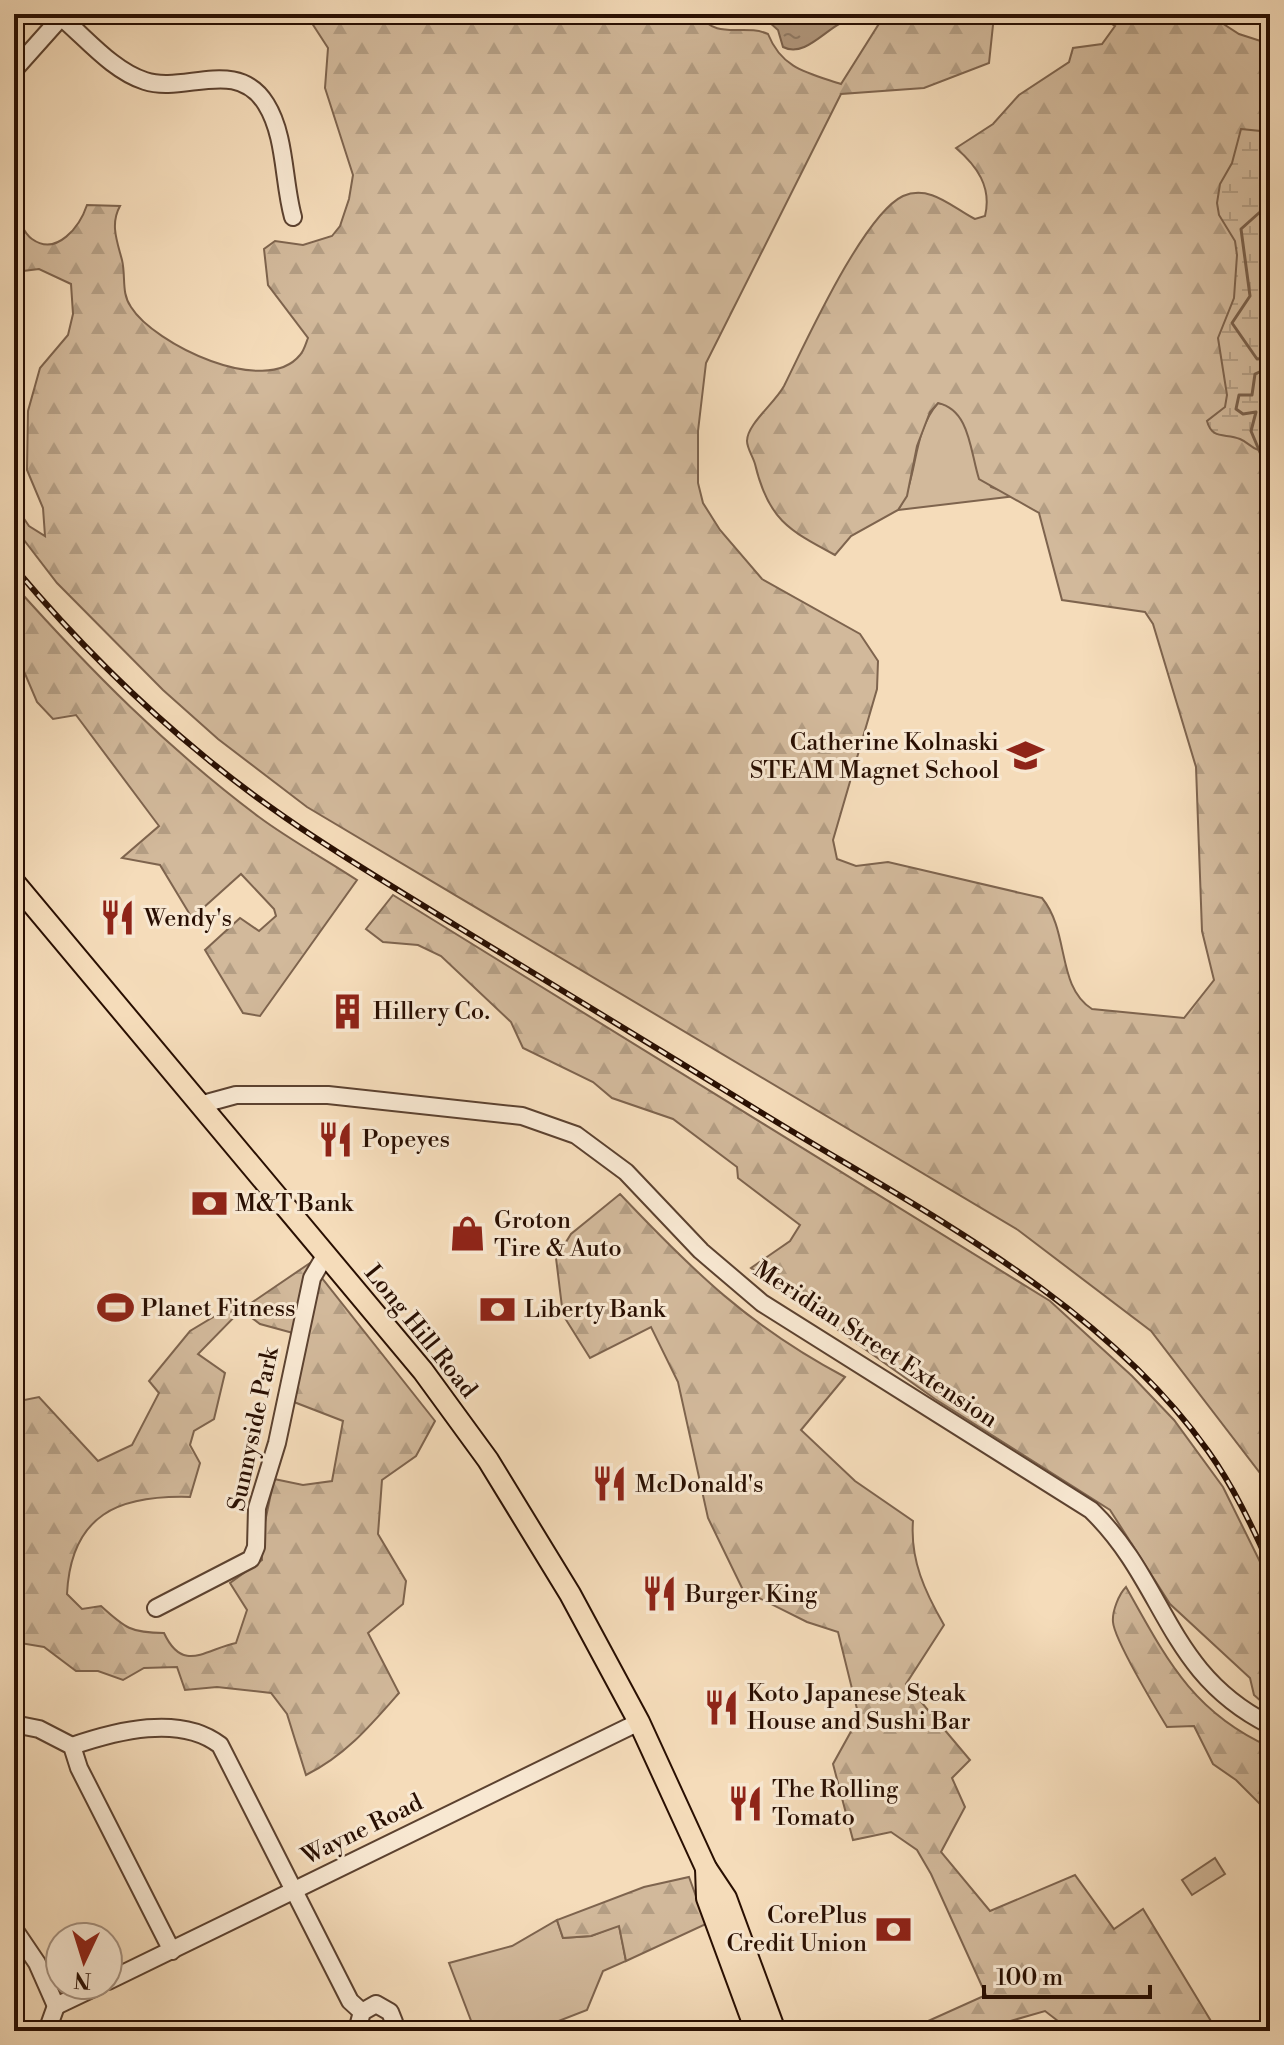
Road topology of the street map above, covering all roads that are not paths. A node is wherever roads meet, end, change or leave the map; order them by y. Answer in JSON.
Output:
{"nodes":[{"id":1,"x":63,"y":16,"type":"edge"},
{"id":2,"x":14,"y":70,"type":"edge"},
{"id":3,"x":293,"y":217,"type":"dead end"},
{"id":4,"x":14,"y":882,"type":"edge"},
{"id":5,"x":203,"y":1104,"type":"junction"},
{"id":6,"x":326,"y":1254,"type":"junction"},
{"id":7,"x":156,"y":1608,"type":"dead end"},
{"id":8,"x":639,"y":1722,"type":"junction"},
{"id":9,"x":14,"y":1724,"type":"edge"},
{"id":10,"x":1270,"y":1725,"type":"edge"},
{"id":11,"x":72,"y":1746,"type":"junction"},
{"id":12,"x":706,"y":1868,"type":"junction"},
{"id":13,"x":294,"y":1889,"type":"junction"},
{"id":14,"x":14,"y":1929,"type":"edge"},
{"id":15,"x":172,"y":1951,"type":"junction"},
{"id":16,"x":124,"y":1974,"type":"edge"},
{"id":17,"x":66,"y":2001,"type":"edge"},
{"id":18,"x":56,"y":2006,"type":"junction"},
{"id":19,"x":362,"y":2012,"type":"junction"},
{"id":20,"x":47,"y":2031,"type":"edge"},
{"id":21,"x":362,"y":2031,"type":"edge"},
{"id":22,"x":391,"y":2031,"type":"edge"},
{"id":23,"x":756,"y":2031,"type":"edge"},
{"id":24,"x":775,"y":2031,"type":"edge"}],
"edges":[{"from":1,"to":2,"type":"street"},
{"from":1,"to":3,"type":"street"},
{"from":4,"to":5,"type":"main road","name":"Long Hill Road"},
{"from":5,"to":6,"type":"main road","name":"Long Hill Road"},
{"from":5,"to":10,"type":"street","name":"Meridian Street Extension"},
{"from":6,"to":7,"type":"street","name":"Sunnyside Park"},
{"from":6,"to":8,"type":"main road","name":"Long Hill Road"},
{"from":8,"to":12,"type":"main road","name":"Long Hill Road"},
{"from":8,"to":13,"type":"street","name":"Wayne Road"},
{"from":9,"to":11,"type":"street"},
{"from":11,"to":13,"type":"street"},
{"from":11,"to":15,"type":"street"},
{"from":12,"to":23,"type":"main road","name":"Long Hill Road"},
{"from":12,"to":24,"type":"main road","name":"Long Hill Road"},
{"from":13,"to":15,"type":"street","name":"Wayne Road"},
{"from":13,"to":19,"type":"street"},
{"from":14,"to":18,"type":"street"},
{"from":15,"to":16,"type":"street","name":"Wayne Road"},
{"from":17,"to":18,"type":"street"},
{"from":18,"to":20,"type":"street"},
{"from":19,"to":21,"type":"street"},
{"from":19,"to":22,"type":"street"}]}
